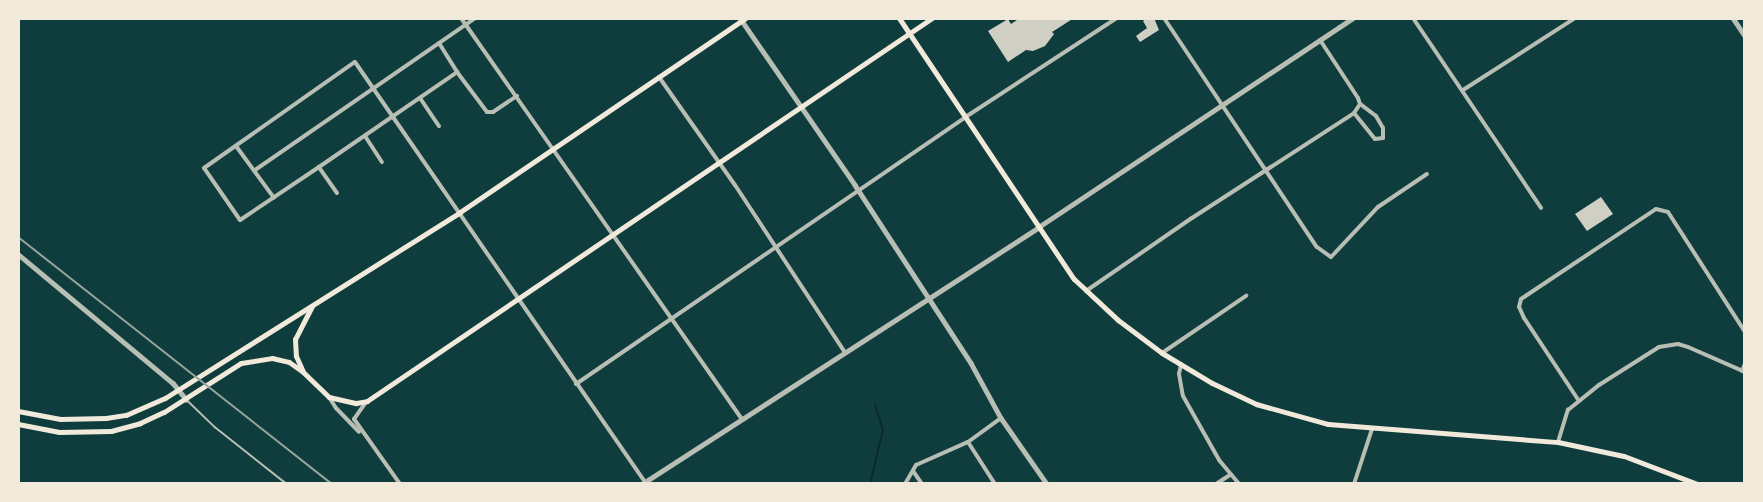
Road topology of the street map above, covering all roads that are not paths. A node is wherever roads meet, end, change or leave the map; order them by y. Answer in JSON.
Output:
{"nodes":[{"id":1,"x":461,"y":18,"type":"edge"},
{"id":2,"x":476,"y":18,"type":"edge"},
{"id":3,"x":899,"y":18,"type":"edge"},
{"id":4,"x":932,"y":18,"type":"edge"},
{"id":5,"x":1117,"y":18,"type":"edge"},
{"id":6,"x":1164,"y":18,"type":"edge"},
{"id":7,"x":1353,"y":18,"type":"edge"},
{"id":8,"x":1413,"y":18,"type":"edge"},
{"id":9,"x":1575,"y":18,"type":"edge"},
{"id":10,"x":1733,"y":18,"type":"edge"},
{"id":11,"x":742,"y":19,"type":"edge"},
{"id":12,"x":466,"y":25,"type":"junction"},
{"id":13,"x":910,"y":33,"type":"junction"},
{"id":14,"x":1745,"y":36,"type":"edge"},
{"id":15,"x":1320,"y":40,"type":"junction"},
{"id":16,"x":439,"y":43,"type":"junction"},
{"id":17,"x":458,"y":72,"type":"junction"},
{"id":18,"x":659,"y":77,"type":"junction"},
{"id":19,"x":374,"y":88,"type":"junction"},
{"id":20,"x":1463,"y":90,"type":"junction"},
{"id":21,"x":517,"y":96,"type":"junction"},
{"id":22,"x":420,"y":98,"type":"junction"},
{"id":23,"x":1224,"y":104,"type":"junction"},
{"id":24,"x":1360,"y":104,"type":"junction"},
{"id":25,"x":801,"y":107,"type":"junction"},
{"id":26,"x":1354,"y":113,"type":"junction"},
{"id":27,"x":393,"y":116,"type":"junction"},
{"id":28,"x":964,"y":118,"type":"junction"},
{"id":29,"x":439,"y":126,"type":"dead end"},
{"id":30,"x":364,"y":136,"type":"junction"},
{"id":31,"x":236,"y":146,"type":"junction"},
{"id":32,"x":553,"y":147,"type":"junction"},
{"id":33,"x":382,"y":162,"type":"dead end"},
{"id":34,"x":718,"y":162,"type":"junction"},
{"id":35,"x":319,"y":167,"type":"junction"},
{"id":36,"x":1267,"y":170,"type":"junction"},
{"id":37,"x":255,"y":171,"type":"junction"},
{"id":38,"x":1427,"y":174,"type":"dead end"},
{"id":39,"x":859,"y":192,"type":"junction"},
{"id":40,"x":337,"y":193,"type":"dead end"},
{"id":41,"x":273,"y":198,"type":"junction"},
{"id":42,"x":1541,"y":208,"type":"dead end"},
{"id":43,"x":460,"y":212,"type":"junction"},
{"id":44,"x":1037,"y":228,"type":"junction"},
{"id":45,"x":612,"y":234,"type":"junction"},
{"id":46,"x":777,"y":247,"type":"junction"},
{"id":47,"x":18,"y":254,"type":"edge"},
{"id":48,"x":1086,"y":291,"type":"junction"},
{"id":49,"x":1246,"y":296,"type":"dead end"},
{"id":50,"x":927,"y":298,"type":"junction"},
{"id":51,"x":517,"y":299,"type":"junction"},
{"id":52,"x":313,"y":304,"type":"junction"},
{"id":53,"x":672,"y":319,"type":"junction"},
{"id":54,"x":1745,"y":332,"type":"edge"},
{"id":55,"x":844,"y":351,"type":"junction"},
{"id":56,"x":1162,"y":353,"type":"junction"},
{"id":57,"x":1745,"y":364,"type":"edge"},
{"id":58,"x":1181,"y":365,"type":"junction"},
{"id":59,"x":1744,"y":371,"type":"edge"},
{"id":60,"x":303,"y":372,"type":"junction"},
{"id":61,"x":576,"y":384,"type":"junction"},
{"id":62,"x":179,"y":390,"type":"junction"},
{"id":63,"x":329,"y":397,"type":"junction"},
{"id":64,"x":187,"y":399,"type":"junction"},
{"id":65,"x":367,"y":401,"type":"junction"},
{"id":66,"x":1579,"y":401,"type":"junction"},
{"id":67,"x":18,"y":411,"type":"edge"},
{"id":68,"x":741,"y":418,"type":"junction"},
{"id":69,"x":1001,"y":418,"type":"junction"},
{"id":70,"x":18,"y":424,"type":"edge"},
{"id":71,"x":1372,"y":429,"type":"junction"},
{"id":72,"x":364,"y":436,"type":"junction"},
{"id":73,"x":968,"y":442,"type":"junction"},
{"id":74,"x":1558,"y":442,"type":"junction"},
{"id":75,"x":913,"y":471,"type":"junction"},
{"id":76,"x":1230,"y":475,"type":"junction"},
{"id":77,"x":644,"y":483,"type":"edge"},
{"id":78,"x":287,"y":484,"type":"edge"},
{"id":79,"x":400,"y":484,"type":"edge"},
{"id":80,"x":905,"y":484,"type":"edge"},
{"id":81,"x":922,"y":484,"type":"edge"},
{"id":82,"x":995,"y":484,"type":"edge"},
{"id":83,"x":1047,"y":484,"type":"edge"},
{"id":84,"x":1216,"y":484,"type":"edge"},
{"id":85,"x":1239,"y":484,"type":"edge"},
{"id":86,"x":1354,"y":484,"type":"edge"},
{"id":87,"x":1697,"y":484,"type":"edge"}],
"edges":[{"from":1,"to":12,"type":"street"},
{"from":2,"to":12,"type":"street"},
{"from":3,"to":13,"type":"main road"},
{"from":4,"to":13,"type":"main road"},
{"from":5,"to":28,"type":"street"},
{"from":6,"to":23,"type":"street"},
{"from":7,"to":15,"type":"street"},
{"from":8,"to":20,"type":"street"},
{"from":9,"to":20,"type":"street"},
{"from":10,"to":14,"type":"street"},
{"from":11,"to":18,"type":"main road"},
{"from":11,"to":25,"type":"street"},
{"from":12,"to":16,"type":"street"},
{"from":12,"to":21,"type":"street"},
{"from":13,"to":25,"type":"main road"},
{"from":13,"to":28,"type":"main road"},
{"from":15,"to":23,"type":"street"},
{"from":15,"to":24,"type":"street"},
{"from":16,"to":17,"type":"street"},
{"from":16,"to":19,"type":"street"},
{"from":17,"to":21,"type":"street"},
{"from":17,"to":22,"type":"street"},
{"from":18,"to":32,"type":"main road"},
{"from":18,"to":34,"type":"street"},
{"from":19,"to":27,"type":"street"},
{"from":19,"to":31,"type":"street"},
{"from":19,"to":37,"type":"street"},
{"from":20,"to":42,"type":"street"},
{"from":21,"to":32,"type":"street"},
{"from":22,"to":27,"type":"street"},
{"from":22,"to":29,"type":"street"},
{"from":23,"to":36,"type":"street"},
{"from":23,"to":44,"type":"street"},
{"from":24,"to":26,"type":"street"},
{"from":24,"to":26,"type":"street"},
{"from":25,"to":34,"type":"main road"},
{"from":25,"to":39,"type":"street"},
{"from":26,"to":36,"type":"street"},
{"from":27,"to":30,"type":"street"},
{"from":27,"to":43,"type":"street"},
{"from":28,"to":39,"type":"street"},
{"from":28,"to":44,"type":"main road"},
{"from":30,"to":33,"type":"street"},
{"from":30,"to":35,"type":"street"},
{"from":31,"to":37,"type":"street"},
{"from":31,"to":41,"type":"street"},
{"from":32,"to":43,"type":"main road"},
{"from":32,"to":45,"type":"street"},
{"from":34,"to":45,"type":"main road"},
{"from":34,"to":46,"type":"street"},
{"from":35,"to":40,"type":"street"},
{"from":35,"to":41,"type":"street"},
{"from":36,"to":38,"type":"street"},
{"from":36,"to":48,"type":"street"},
{"from":37,"to":41,"type":"street"},
{"from":39,"to":46,"type":"street"},
{"from":39,"to":50,"type":"street"},
{"from":43,"to":51,"type":"street"},
{"from":43,"to":52,"type":"main road"},
{"from":44,"to":48,"type":"main road"},
{"from":44,"to":50,"type":"street"},
{"from":45,"to":51,"type":"main road"},
{"from":45,"to":53,"type":"street"},
{"from":46,"to":53,"type":"street"},
{"from":46,"to":55,"type":"street"},
{"from":47,"to":62,"type":"street"},
{"from":48,"to":56,"type":"main road"},
{"from":49,"to":56,"type":"street"},
{"from":50,"to":55,"type":"street"},
{"from":50,"to":69,"type":"street"},
{"from":51,"to":61,"type":"street"},
{"from":51,"to":65,"type":"main road"},
{"from":52,"to":60,"type":"main road"},
{"from":52,"to":62,"type":"main road"},
{"from":53,"to":61,"type":"street"},
{"from":53,"to":68,"type":"street"},
{"from":54,"to":66,"type":"street"},
{"from":55,"to":68,"type":"street"},
{"from":56,"to":58,"type":"main road"},
{"from":57,"to":59,"type":"street"},
{"from":58,"to":71,"type":"main road"},
{"from":58,"to":76,"type":"street"},
{"from":59,"to":66,"type":"street"},
{"from":60,"to":63,"type":"main road"},
{"from":60,"to":64,"type":"main road"},
{"from":61,"to":77,"type":"street"},
{"from":62,"to":64,"type":"street"},
{"from":62,"to":67,"type":"main road"},
{"from":63,"to":65,"type":"main road"},
{"from":63,"to":72,"type":"street"},
{"from":64,"to":70,"type":"main road"},
{"from":64,"to":78,"type":"lane"},
{"from":65,"to":72,"type":"street"},
{"from":66,"to":74,"type":"street"},
{"from":68,"to":77,"type":"street"},
{"from":69,"to":73,"type":"street"},
{"from":69,"to":83,"type":"street"},
{"from":71,"to":74,"type":"main road"},
{"from":71,"to":86,"type":"street"},
{"from":72,"to":79,"type":"street"},
{"from":73,"to":75,"type":"street"},
{"from":73,"to":82,"type":"street"},
{"from":74,"to":87,"type":"main road"},
{"from":75,"to":80,"type":"street"},
{"from":75,"to":81,"type":"street"},
{"from":76,"to":84,"type":"street"},
{"from":76,"to":85,"type":"street"}]}
